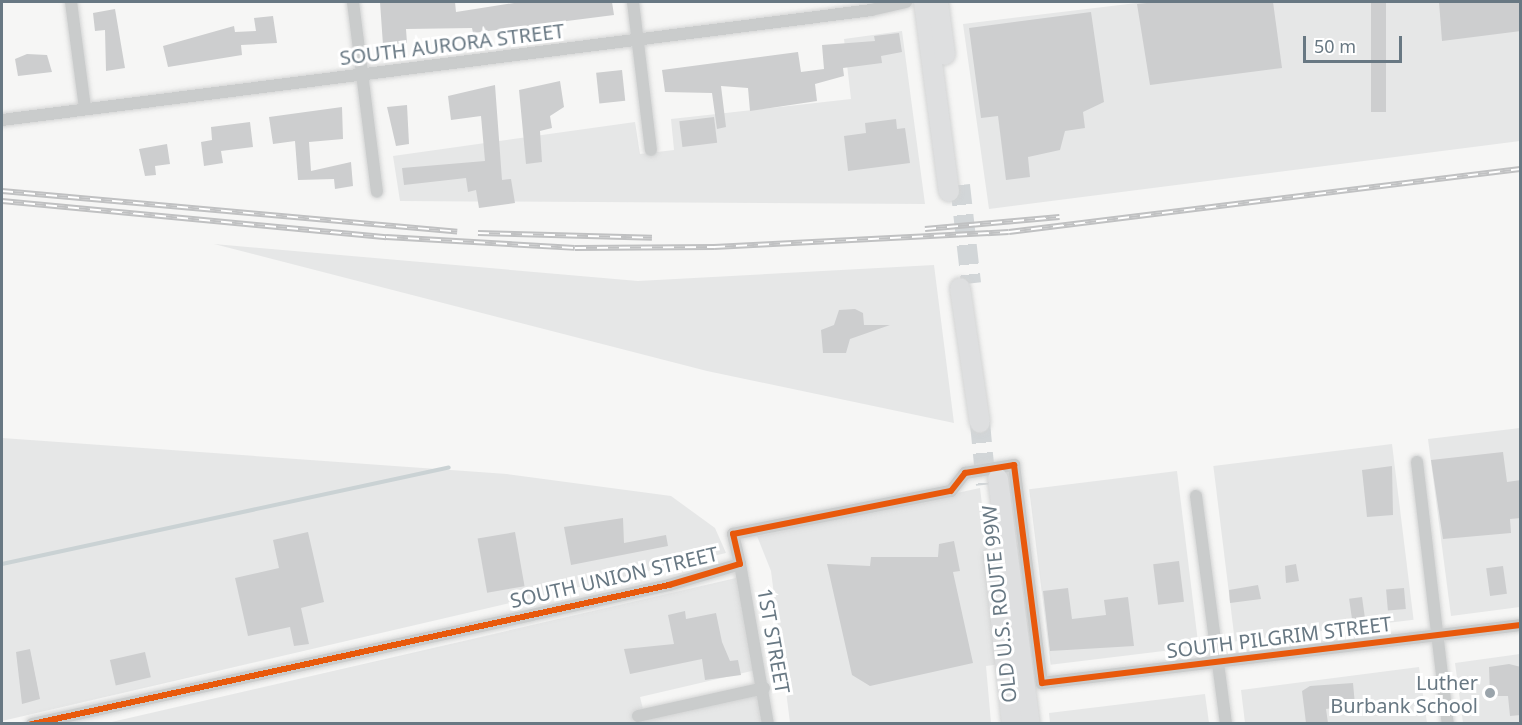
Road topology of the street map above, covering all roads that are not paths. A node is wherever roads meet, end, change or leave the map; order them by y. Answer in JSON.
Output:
{"nodes":[{"id":1,"x":71,"y":2,"type":"edge"},
{"id":2,"x":352,"y":2,"type":"edge"},
{"id":3,"x":633,"y":2,"type":"edge"},
{"id":4,"x":906,"y":2,"type":"edge"},
{"id":5,"x":924,"y":2,"type":"edge"},
{"id":6,"x":938,"y":2,"type":"edge"},
{"id":7,"x":638,"y":40,"type":"junction"},
{"id":8,"x":362,"y":74,"type":"junction"},
{"id":9,"x":85,"y":110,"type":"junction"},
{"id":10,"x":2,"y":120,"type":"edge"},
{"id":11,"x":651,"y":150,"type":"dead end"},
{"id":12,"x":377,"y":191,"type":"dead end"},
{"id":13,"x":966,"y":285,"type":"tunnel mouth"},
{"id":14,"x":986,"y":421,"type":"tunnel mouth"},
{"id":15,"x":1417,"y":462,"type":"dead end"},
{"id":16,"x":1196,"y":496,"type":"dead end"},
{"id":17,"x":740,"y":564,"type":"junction"},
{"id":18,"x":1521,"y":625,"type":"edge"},
{"id":19,"x":1437,"y":635,"type":"junction"},
{"id":20,"x":1218,"y":661,"type":"junction"},
{"id":21,"x":1042,"y":682,"type":"joint"},
{"id":22,"x":764,"y":688,"type":"junction"},
{"id":23,"x":638,"y":716,"type":"dead end"},
{"id":24,"x":32,"y":723,"type":"edge"},
{"id":25,"x":768,"y":723,"type":"edge"},
{"id":26,"x":1012,"y":723,"type":"edge"},
{"id":27,"x":1030,"y":723,"type":"edge"},
{"id":28,"x":1226,"y":723,"type":"edge"},
{"id":29,"x":1448,"y":723,"type":"edge"}],
"edges":[{"from":1,"to":9,"type":"street"},
{"from":2,"to":8,"type":"street"},
{"from":3,"to":7,"type":"street"},
{"from":4,"to":7,"type":"street","name":"SOUTH AURORA STREET"},
{"from":5,"to":6,"type":"main road"},
{"from":7,"to":8,"type":"street","name":"SOUTH AURORA STREET"},
{"from":7,"to":11,"type":"street"},
{"from":8,"to":9,"type":"street","name":"SOUTH AURORA STREET"},
{"from":8,"to":12,"type":"street"},
{"from":9,"to":10,"type":"street","name":"SOUTH AURORA STREET"},
{"from":13,"to":14,"type":"main road"},
{"from":15,"to":19,"type":"street"},
{"from":16,"to":20,"type":"street"},
{"from":17,"to":21,"type":"street","name":"SOUTH UNION STREET"},
{"from":17,"to":22,"type":"street","name":"1ST STREET"},
{"from":17,"to":24,"type":"street","name":"SOUTH UNION STREET"},
{"from":18,"to":19,"type":"street","name":"SOUTH PILGRIM STREET"},
{"from":19,"to":20,"type":"street","name":"SOUTH PILGRIM STREET"},
{"from":19,"to":29,"type":"street"},
{"from":20,"to":21,"type":"street","name":"SOUTH PILGRIM STREET"},
{"from":20,"to":28,"type":"street"},
{"from":22,"to":23,"type":"street"},
{"from":22,"to":25,"type":"street","name":"1ST STREET"},
{"from":26,"to":27,"type":"main road","name":"OLD U.S. ROUTE 99W"}]}
